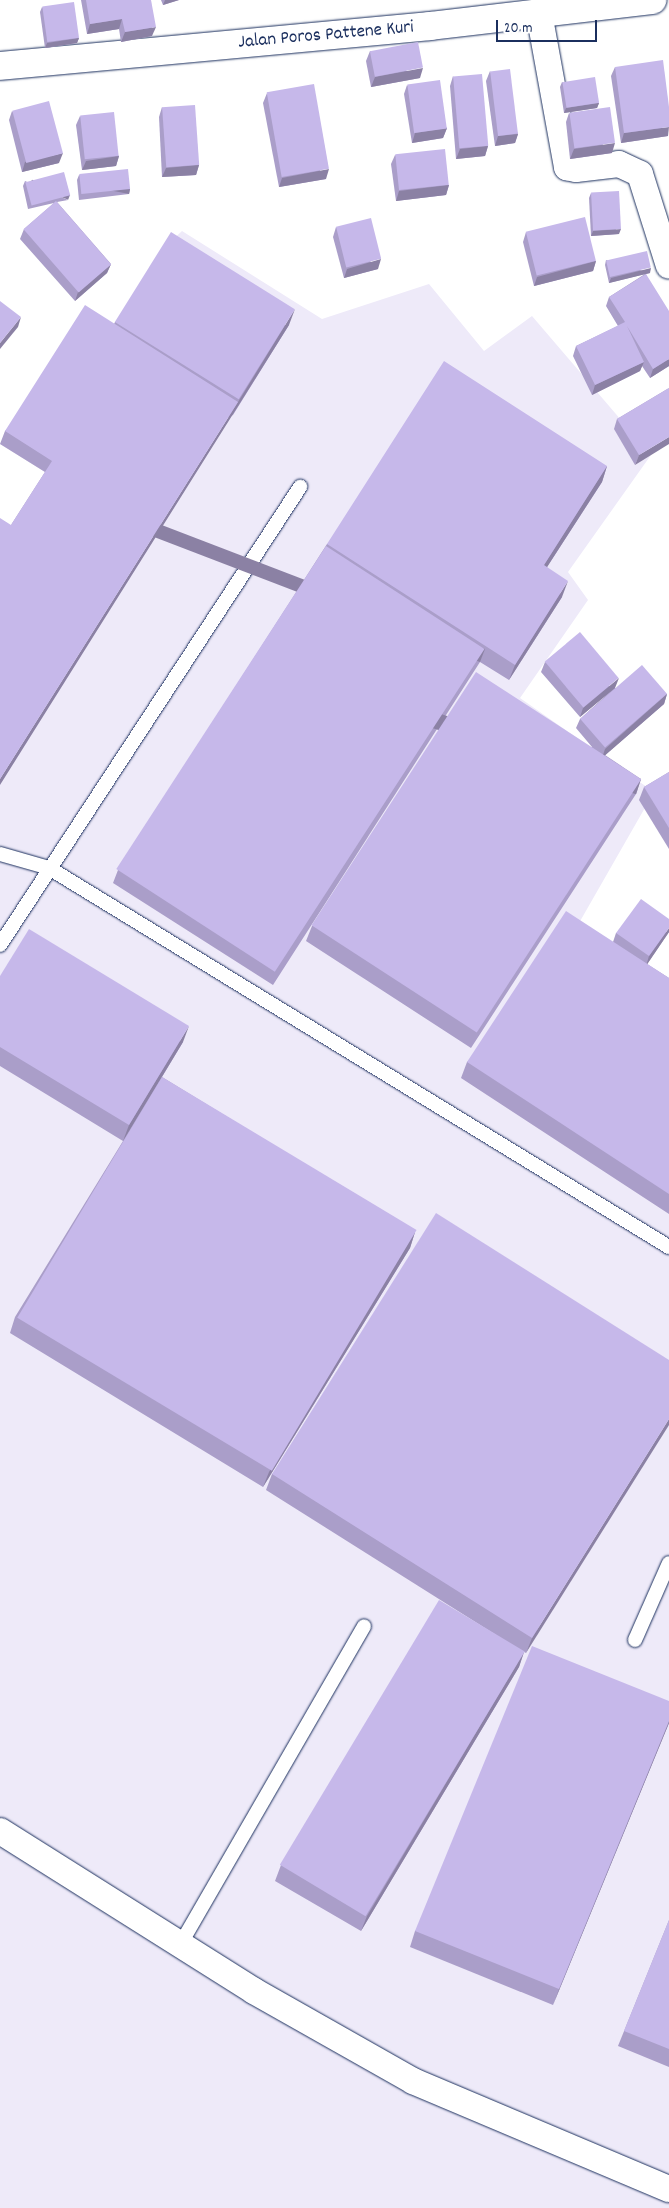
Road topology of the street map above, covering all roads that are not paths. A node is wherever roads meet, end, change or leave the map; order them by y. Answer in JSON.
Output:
{"nodes":[{"id":1,"x":652,"y":0,"type":"edge"},
{"id":2,"x":539,"y":13,"type":"junction"},
{"id":3,"x":0,"y":66,"type":"edge"},
{"id":4,"x":669,"y":266,"type":"edge"},
{"id":5,"x":300,"y":487,"type":"dead end"},
{"id":6,"x":0,"y":854,"type":"edge"},
{"id":7,"x":48,"y":868,"type":"junction"},
{"id":8,"x":0,"y":945,"type":"edge"},
{"id":9,"x":669,"y":1246,"type":"edge"},
{"id":10,"x":669,"y":1564,"type":"edge"},
{"id":11,"x":364,"y":1626,"type":"dead end"},
{"id":12,"x":634,"y":1640,"type":"dead end"},
{"id":13,"x":0,"y":1831,"type":"edge"},
{"id":14,"x":180,"y":1945,"type":"junction"},
{"id":15,"x":669,"y":2189,"type":"edge"}],
"edges":[{"from":1,"to":2,"type":"street","name":"Jalan Poros Pattene Kuri"},
{"from":2,"to":3,"type":"street","name":"Jalan Poros Pattene Kuri"},
{"from":2,"to":4,"type":"street"},
{"from":5,"to":7,"type":"lane"},
{"from":6,"to":7,"type":"lane"},
{"from":7,"to":8,"type":"lane"},
{"from":7,"to":9,"type":"lane"},
{"from":10,"to":12,"type":"lane"},
{"from":11,"to":14,"type":"lane"},
{"from":13,"to":14,"type":"street"},
{"from":14,"to":15,"type":"street"}]}
